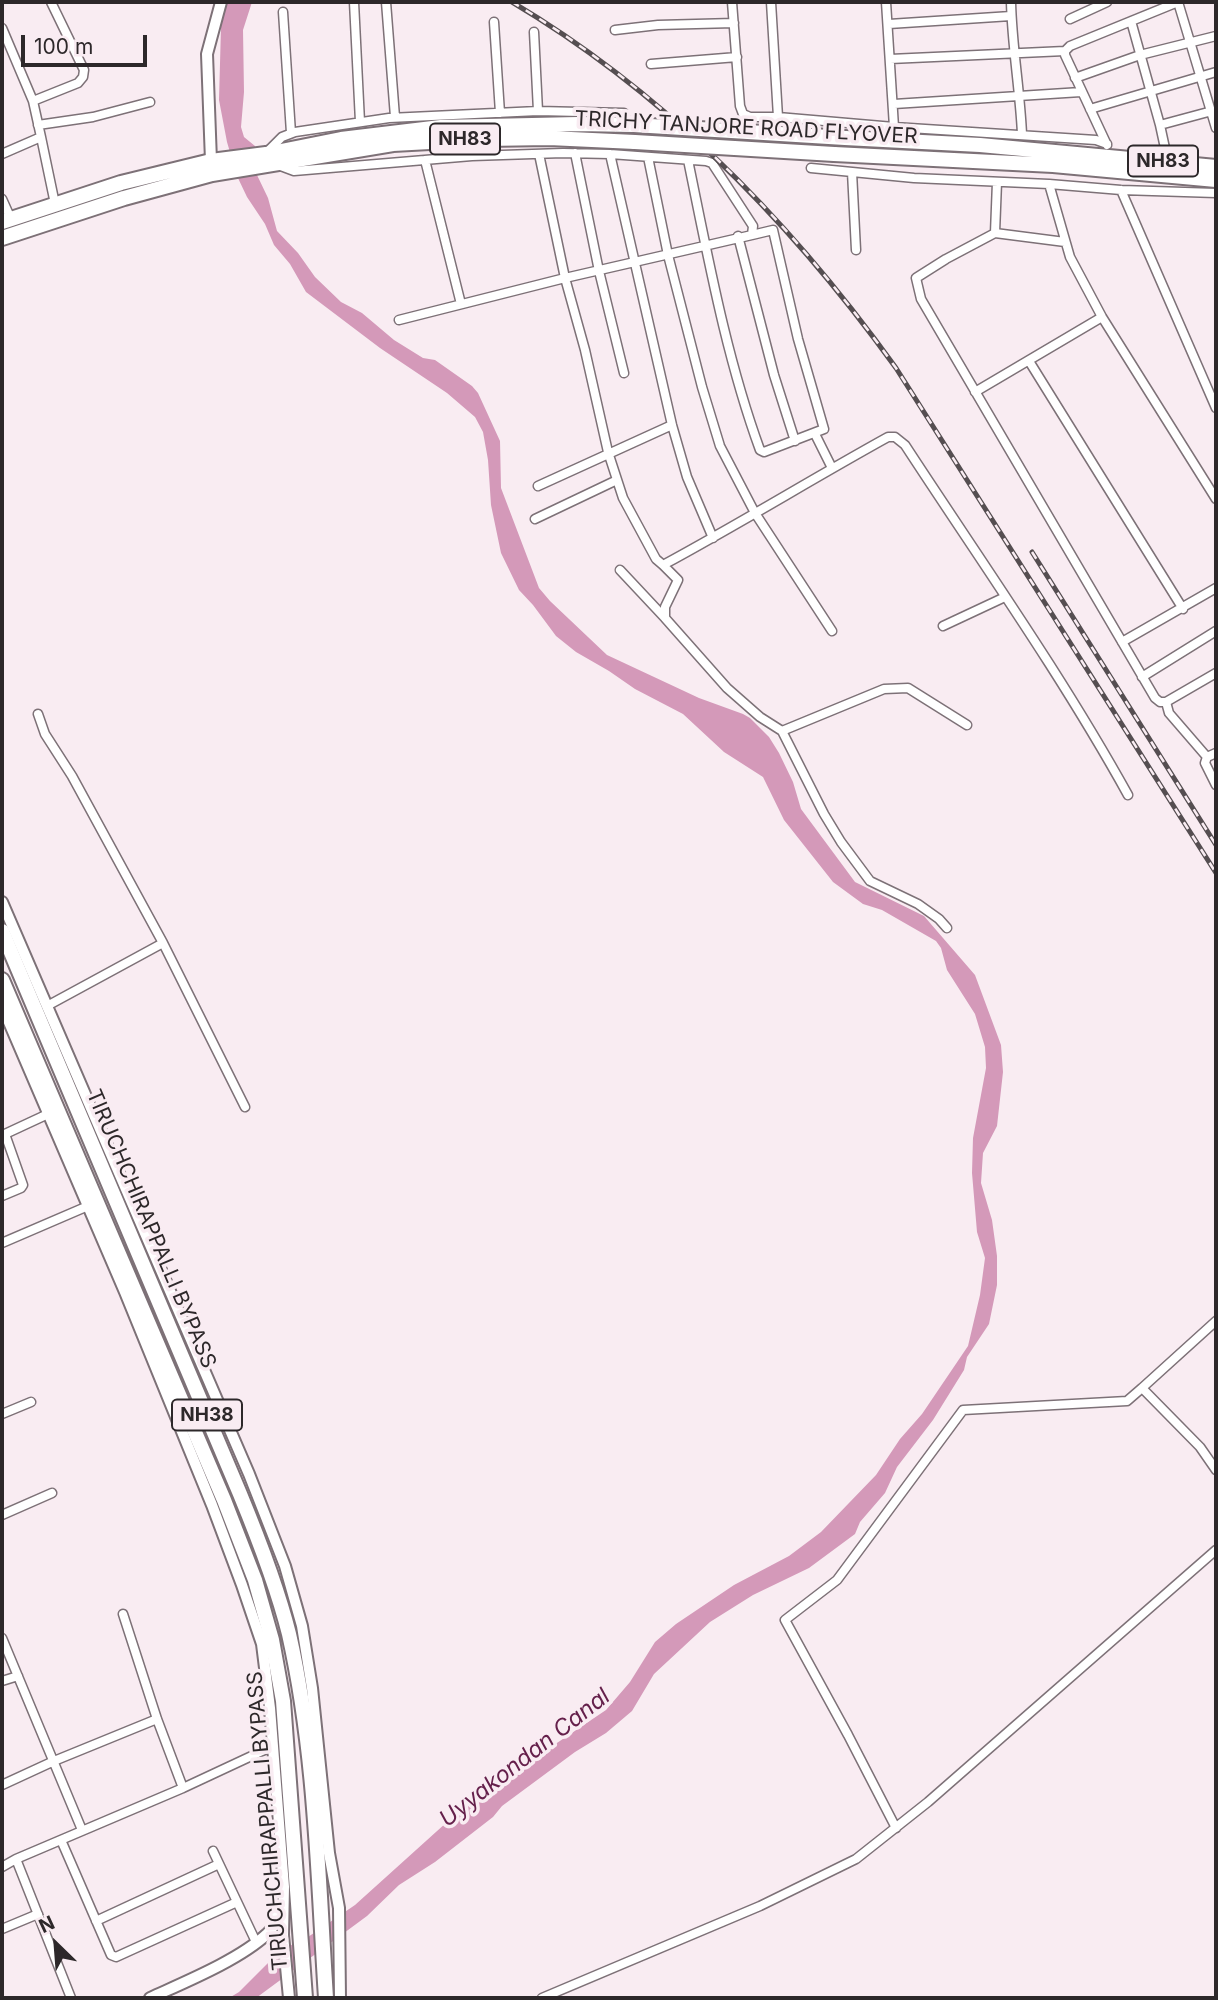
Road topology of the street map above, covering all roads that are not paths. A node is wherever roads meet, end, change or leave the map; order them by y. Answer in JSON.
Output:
{"nodes":[{"id":1,"x":51,"y":2,"type":"edge"},
{"id":2,"x":221,"y":2,"type":"edge"},
{"id":3,"x":354,"y":2,"type":"edge"},
{"id":4,"x":386,"y":2,"type":"edge"},
{"id":5,"x":733,"y":2,"type":"edge"},
{"id":6,"x":771,"y":2,"type":"edge"},
{"id":7,"x":886,"y":2,"type":"edge"},
{"id":8,"x":1011,"y":2,"type":"edge"},
{"id":9,"x":1107,"y":2,"type":"edge"},
{"id":10,"x":1178,"y":2,"type":"edge"},
{"id":11,"x":283,"y":12,"type":"dead end"},
{"id":12,"x":1011,"y":16,"type":"junction"},
{"id":13,"x":1070,"y":19,"type":"dead end"},
{"id":14,"x":1131,"y":21,"type":"junction"},
{"id":15,"x":494,"y":22,"type":"dead end"},
{"id":16,"x":734,"y":23,"type":"junction"},
{"id":17,"x":889,"y":24,"type":"junction"},
{"id":18,"x":2,"y":28,"type":"edge"},
{"id":19,"x":615,"y":30,"type":"dead end"},
{"id":20,"x":534,"y":32,"type":"dead end"},
{"id":21,"x":1216,"y":36,"type":"edge"},
{"id":22,"x":1191,"y":41,"type":"junction"},
{"id":23,"x":1065,"y":51,"type":"junction"},
{"id":24,"x":1013,"y":53,"type":"junction"},
{"id":25,"x":1140,"y":55,"type":"junction"},
{"id":26,"x":737,"y":57,"type":"junction"},
{"id":27,"x":890,"y":59,"type":"junction"},
{"id":28,"x":651,"y":64,"type":"dead end"},
{"id":29,"x":1216,"y":72,"type":"edge"},
{"id":30,"x":1201,"y":75,"type":"junction"},
{"id":31,"x":1075,"y":78,"type":"junction"},
{"id":32,"x":1081,"y":92,"type":"junction"},
{"id":33,"x":1150,"y":92,"type":"junction"},
{"id":34,"x":1020,"y":97,"type":"junction"},
{"id":35,"x":33,"y":101,"type":"junction"},
{"id":36,"x":150,"y":102,"type":"dead end"},
{"id":37,"x":894,"y":104,"type":"junction"},
{"id":38,"x":1090,"y":109,"type":"junction"},
{"id":39,"x":538,"y":111,"type":"junction"},
{"id":40,"x":1212,"y":111,"type":"junction"},
{"id":41,"x":500,"y":113,"type":"junction"},
{"id":42,"x":624,"y":113,"type":"dead end"},
{"id":43,"x":395,"y":117,"type":"junction"},
{"id":44,"x":778,"y":117,"type":"junction"},
{"id":45,"x":360,"y":122,"type":"junction"},
{"id":46,"x":38,"y":125,"type":"junction"},
{"id":47,"x":1160,"y":125,"type":"junction"},
{"id":48,"x":894,"y":127,"type":"junction"},
{"id":49,"x":1216,"y":128,"type":"edge"},
{"id":50,"x":1022,"y":134,"type":"junction"},
{"id":51,"x":41,"y":137,"type":"junction"},
{"id":52,"x":295,"y":147,"type":"junction"},
{"id":53,"x":1109,"y":150,"type":"junction"},
{"id":54,"x":575,"y":153,"type":"junction"},
{"id":55,"x":2,"y":154,"type":"edge"},
{"id":56,"x":538,"y":154,"type":"junction"},
{"id":57,"x":610,"y":154,"type":"junction"},
{"id":58,"x":648,"y":158,"type":"junction"},
{"id":59,"x":267,"y":160,"type":"junction"},
{"id":60,"x":425,"y":160,"type":"junction"},
{"id":61,"x":688,"y":160,"type":"junction"},
{"id":62,"x":1168,"y":162,"type":"junction"},
{"id":63,"x":221,"y":164,"type":"junction"},
{"id":64,"x":1216,"y":167,"type":"edge"},
{"id":65,"x":811,"y":168,"type":"dead end"},
{"id":66,"x":852,"y":172,"type":"junction"},
{"id":67,"x":997,"y":182,"type":"junction"},
{"id":68,"x":1049,"y":184,"type":"junction"},
{"id":69,"x":1214,"y":189,"type":"edge"},
{"id":70,"x":1121,"y":190,"type":"junction"},
{"id":71,"x":2,"y":199,"type":"edge"},
{"id":72,"x":55,"y":204,"type":"junction"},
{"id":73,"x":6,"y":220,"type":"edge"},
{"id":74,"x":995,"y":233,"type":"junction"},
{"id":75,"x":752,"y":235,"type":"junction"},
{"id":76,"x":738,"y":236,"type":"junction"},
{"id":77,"x":2,"y":238,"type":"edge"},
{"id":78,"x":1065,"y":242,"type":"junction"},
{"id":79,"x":706,"y":246,"type":"junction"},
{"id":80,"x":856,"y":250,"type":"dead end"},
{"id":81,"x":668,"y":255,"type":"junction"},
{"id":82,"x":635,"y":262,"type":"junction"},
{"id":83,"x":599,"y":271,"type":"junction"},
{"id":84,"x":565,"y":278,"type":"junction"},
{"id":85,"x":461,"y":304,"type":"junction"},
{"id":86,"x":1102,"y":317,"type":"junction"},
{"id":87,"x":399,"y":320,"type":"dead end"},
{"id":88,"x":1029,"y":361,"type":"junction"},
{"id":89,"x":624,"y":373,"type":"dead end"},
{"id":90,"x":975,"y":392,"type":"junction"},
{"id":91,"x":1216,"y":408,"type":"edge"},
{"id":92,"x":673,"y":425,"type":"junction"},
{"id":93,"x":815,"y":433,"type":"junction"},
{"id":94,"x":795,"y":441,"type":"junction"},
{"id":95,"x":608,"y":452,"type":"junction"},
{"id":96,"x":832,"y":468,"type":"junction"},
{"id":97,"x":617,"y":480,"type":"junction"},
{"id":98,"x":538,"y":486,"type":"dead end"},
{"id":99,"x":1216,"y":499,"type":"edge"},
{"id":100,"x":755,"y":513,"type":"junction"},
{"id":101,"x":534,"y":519,"type":"dead end"},
{"id":102,"x":713,"y":538,"type":"junction"},
{"id":103,"x":663,"y":565,"type":"junction"},
{"id":104,"x":620,"y":570,"type":"dead end"},
{"id":105,"x":1216,"y":588,"type":"edge"},
{"id":106,"x":1005,"y":597,"type":"junction"},
{"id":107,"x":1183,"y":609,"type":"junction"},
{"id":108,"x":665,"y":618,"type":"junction"},
{"id":109,"x":943,"y":626,"type":"dead end"},
{"id":110,"x":832,"y":631,"type":"dead end"},
{"id":111,"x":1216,"y":631,"type":"edge"},
{"id":112,"x":1122,"y":642,"type":"junction"},
{"id":113,"x":1216,"y":673,"type":"edge"},
{"id":114,"x":1142,"y":677,"type":"junction"},
{"id":115,"x":1166,"y":702,"type":"junction"},
{"id":116,"x":38,"y":714,"type":"dead end"},
{"id":117,"x":967,"y":725,"type":"dead end"},
{"id":118,"x":782,"y":731,"type":"junction"},
{"id":119,"x":1212,"y":755,"type":"edge"},
{"id":120,"x":1216,"y":785,"type":"edge"},
{"id":121,"x":1128,"y":794,"type":"dead end"},
{"id":122,"x":2,"y":902,"type":"edge"},
{"id":123,"x":947,"y":928,"type":"dead end"},
{"id":124,"x":2,"y":931,"type":"edge"},
{"id":125,"x":163,"y":943,"type":"junction"},
{"id":126,"x":2,"y":980,"type":"edge"},
{"id":127,"x":2,"y":1006,"type":"edge"},
{"id":128,"x":47,"y":1006,"type":"junction"},
{"id":129,"x":245,"y":1107,"type":"dead end"},
{"id":130,"x":48,"y":1114,"type":"junction"},
{"id":131,"x":4,"y":1135,"type":"edge"},
{"id":132,"x":2,"y":1196,"type":"edge"},
{"id":133,"x":88,"y":1206,"type":"junction"},
{"id":134,"x":2,"y":1242,"type":"edge"},
{"id":135,"x":1216,"y":1321,"type":"edge"},
{"id":136,"x":1142,"y":1388,"type":"junction"},
{"id":137,"x":31,"y":1402,"type":"dead end"},
{"id":138,"x":2,"y":1415,"type":"edge"},
{"id":139,"x":1216,"y":1470,"type":"edge"},
{"id":140,"x":52,"y":1493,"type":"dead end"},
{"id":141,"x":2,"y":1515,"type":"edge"},
{"id":142,"x":1216,"y":1550,"type":"edge"},
{"id":143,"x":123,"y":1614,"type":"dead end"},
{"id":144,"x":2,"y":1638,"type":"edge"},
{"id":145,"x":18,"y":1676,"type":"junction"},
{"id":146,"x":2,"y":1681,"type":"edge"},
{"id":147,"x":157,"y":1719,"type":"junction"},
{"id":148,"x":273,"y":1746,"type":"junction"},
{"id":149,"x":54,"y":1760,"type":"junction"},
{"id":150,"x":2,"y":1785,"type":"edge"},
{"id":151,"x":183,"y":1788,"type":"junction"},
{"id":152,"x":896,"y":1828,"type":"junction"},
{"id":153,"x":82,"y":1830,"type":"junction"},
{"id":154,"x":61,"y":1840,"type":"junction"},
{"id":155,"x":213,"y":1851,"type":"dead end"},
{"id":156,"x":282,"y":1857,"type":"junction"},
{"id":157,"x":16,"y":1859,"type":"junction"},
{"id":158,"x":219,"y":1864,"type":"junction"},
{"id":159,"x":2,"y":1867,"type":"edge"},
{"id":160,"x":237,"y":1902,"type":"junction"},
{"id":161,"x":38,"y":1914,"type":"junction"},
{"id":162,"x":96,"y":1920,"type":"junction"},
{"id":163,"x":2,"y":1929,"type":"edge"},
{"id":164,"x":256,"y":1942,"type":"junction"},
{"id":165,"x":289,"y":1993,"type":"edge"},
{"id":166,"x":71,"y":1998,"type":"edge"},
{"id":167,"x":150,"y":1998,"type":"edge"},
{"id":168,"x":305,"y":1998,"type":"edge"},
{"id":169,"x":326,"y":1998,"type":"edge"},
{"id":170,"x":340,"y":1998,"type":"edge"},
{"id":171,"x":542,"y":1998,"type":"edge"}],
"edges":[{"from":1,"to":35,"type":"street"},
{"from":2,"to":63,"type":"street"},
{"from":3,"to":45,"type":"street"},
{"from":4,"to":43,"type":"street"},
{"from":5,"to":16,"type":"street"},
{"from":6,"to":44,"type":"street"},
{"from":7,"to":17,"type":"street"},
{"from":8,"to":12,"type":"street"},
{"from":9,"to":13,"type":"street"},
{"from":10,"to":14,"type":"street"},
{"from":10,"to":22,"type":"street"},
{"from":11,"to":52,"type":"street"},
{"from":12,"to":17,"type":"street"},
{"from":12,"to":24,"type":"street"},
{"from":14,"to":23,"type":"street"},
{"from":14,"to":25,"type":"street"},
{"from":15,"to":41,"type":"street"},
{"from":16,"to":19,"type":"street"},
{"from":16,"to":26,"type":"street"},
{"from":17,"to":27,"type":"street"},
{"from":18,"to":35,"type":"street"},
{"from":20,"to":39,"type":"street"},
{"from":21,"to":22,"type":"street"},
{"from":22,"to":25,"type":"street"},
{"from":22,"to":30,"type":"street"},
{"from":23,"to":24,"type":"street"},
{"from":23,"to":31,"type":"street"},
{"from":24,"to":27,"type":"street"},
{"from":24,"to":34,"type":"street"},
{"from":25,"to":31,"type":"street"},
{"from":25,"to":33,"type":"street"},
{"from":26,"to":28,"type":"street"},
{"from":26,"to":44,"type":"street"},
{"from":27,"to":37,"type":"street"},
{"from":29,"to":30,"type":"street"},
{"from":30,"to":33,"type":"street"},
{"from":30,"to":40,"type":"street"},
{"from":31,"to":32,"type":"street"},
{"from":32,"to":34,"type":"street"},
{"from":32,"to":38,"type":"street"},
{"from":33,"to":38,"type":"street"},
{"from":33,"to":47,"type":"street"},
{"from":34,"to":37,"type":"street"},
{"from":34,"to":50,"type":"street"},
{"from":35,"to":46,"type":"street"},
{"from":36,"to":46,"type":"street"},
{"from":37,"to":48,"type":"street"},
{"from":38,"to":53,"type":"street"},
{"from":39,"to":41,"type":"street"},
{"from":39,"to":42,"type":"street"},
{"from":40,"to":47,"type":"street"},
{"from":40,"to":49,"type":"street"},
{"from":41,"to":43,"type":"street"},
{"from":43,"to":45,"type":"street"},
{"from":44,"to":48,"type":"street"},
{"from":45,"to":52,"type":"street"},
{"from":46,"to":51,"type":"street"},
{"from":47,"to":62,"type":"street"},
{"from":48,"to":50,"type":"street"},
{"from":50,"to":53,"type":"street"},
{"from":51,"to":55,"type":"street"},
{"from":51,"to":72,"type":"street"},
{"from":52,"to":53,"type":"highway","name":"TRICHY TANJORE ROAD FLYOVER","number":"NH83","bridge":true},
{"from":52,"to":59,"type":"highway","name":"TRICHY TANJORE ROAD FLYOVER","number":"NH83"},
{"from":52,"to":59,"type":"street"},
{"from":52,"to":69,"type":"highway","name":"TRICHY TANJORE ROAD FLYOVER","number":"NH83","bridge":true},
{"from":53,"to":62,"type":"highway","number":"NH83"},
{"from":54,"to":56,"type":"street"},
{"from":54,"to":57,"type":"street"},
{"from":54,"to":83,"type":"street"},
{"from":56,"to":60,"type":"street"},
{"from":56,"to":84,"type":"street"},
{"from":57,"to":58,"type":"street"},
{"from":57,"to":82,"type":"street"},
{"from":58,"to":61,"type":"street"},
{"from":58,"to":81,"type":"street"},
{"from":59,"to":60,"type":"street"},
{"from":59,"to":63,"type":"highway","number":"NH83"},
{"from":60,"to":85,"type":"street"},
{"from":61,"to":75,"type":"street"},
{"from":61,"to":79,"type":"street"},
{"from":62,"to":64,"type":"highway","number":"NH83"},
{"from":63,"to":72,"type":"highway","number":"NH83"},
{"from":63,"to":77,"type":"highway","number":"NH83"},
{"from":65,"to":66,"type":"street"},
{"from":66,"to":67,"type":"street"},
{"from":66,"to":80,"type":"street"},
{"from":67,"to":68,"type":"street"},
{"from":67,"to":74,"type":"street"},
{"from":68,"to":70,"type":"street"},
{"from":68,"to":78,"type":"street"},
{"from":69,"to":70,"type":"street"},
{"from":70,"to":91,"type":"street"},
{"from":71,"to":73,"type":"street"},
{"from":72,"to":73,"type":"highway","number":"NH83"},
{"from":74,"to":78,"type":"street"},
{"from":74,"to":90,"type":"street"},
{"from":75,"to":76,"type":"street"},
{"from":75,"to":93,"type":"street"},
{"from":76,"to":79,"type":"street"},
{"from":76,"to":94,"type":"street"},
{"from":78,"to":86,"type":"street"},
{"from":79,"to":81,"type":"street"},
{"from":79,"to":94,"type":"street"},
{"from":81,"to":82,"type":"street"},
{"from":81,"to":100,"type":"street"},
{"from":82,"to":83,"type":"street"},
{"from":82,"to":92,"type":"street"},
{"from":83,"to":84,"type":"street"},
{"from":83,"to":89,"type":"street"},
{"from":84,"to":85,"type":"street"},
{"from":84,"to":95,"type":"street"},
{"from":85,"to":87,"type":"street"},
{"from":86,"to":88,"type":"street"},
{"from":86,"to":99,"type":"street"},
{"from":88,"to":90,"type":"street"},
{"from":88,"to":107,"type":"street"},
{"from":90,"to":112,"type":"street"},
{"from":92,"to":95,"type":"street"},
{"from":92,"to":102,"type":"street"},
{"from":93,"to":94,"type":"street"},
{"from":93,"to":96,"type":"street"},
{"from":95,"to":97,"type":"street"},
{"from":95,"to":98,"type":"street"},
{"from":96,"to":100,"type":"street"},
{"from":96,"to":106,"type":"street"},
{"from":97,"to":101,"type":"street"},
{"from":97,"to":103,"type":"street"},
{"from":100,"to":102,"type":"street"},
{"from":100,"to":110,"type":"street"},
{"from":102,"to":103,"type":"street"},
{"from":103,"to":108,"type":"street"},
{"from":104,"to":108,"type":"street"},
{"from":105,"to":107,"type":"street"},
{"from":106,"to":109,"type":"street"},
{"from":106,"to":121,"type":"street"},
{"from":107,"to":112,"type":"street"},
{"from":108,"to":118,"type":"street"},
{"from":111,"to":114,"type":"street"},
{"from":112,"to":114,"type":"street"},
{"from":113,"to":115,"type":"street"},
{"from":114,"to":115,"type":"street"},
{"from":115,"to":119,"type":"street"},
{"from":116,"to":125,"type":"street"},
{"from":117,"to":118,"type":"street"},
{"from":118,"to":123,"type":"street"},
{"from":119,"to":120,"type":"street"},
{"from":122,"to":128,"type":"street"},
{"from":124,"to":169,"type":"highway","name":"TIRUCHCHIRAPPALLI BYPASS","number":"NH38"},
{"from":125,"to":128,"type":"street"},
{"from":125,"to":129,"type":"street"},
{"from":126,"to":168,"type":"highway","name":"TIRUCHCHIRAPPALLI BYPASS","number":"NH38"},
{"from":127,"to":130,"type":"street"},
{"from":128,"to":170,"type":"street"},
{"from":130,"to":131,"type":"street"},
{"from":130,"to":133,"type":"street"},
{"from":131,"to":132,"type":"street"},
{"from":133,"to":134,"type":"street"},
{"from":133,"to":148,"type":"street"},
{"from":135,"to":136,"type":"street"},
{"from":136,"to":139,"type":"street"},
{"from":136,"to":152,"type":"street"},
{"from":137,"to":138,"type":"street"},
{"from":140,"to":141,"type":"street"},
{"from":142,"to":152,"type":"street"},
{"from":143,"to":147,"type":"street"},
{"from":144,"to":145,"type":"street"},
{"from":145,"to":146,"type":"street"},
{"from":145,"to":149,"type":"street"},
{"from":147,"to":149,"type":"street"},
{"from":147,"to":151,"type":"street"},
{"from":148,"to":151,"type":"street"},
{"from":148,"to":156,"type":"street"},
{"from":149,"to":150,"type":"street"},
{"from":149,"to":153,"type":"street"},
{"from":151,"to":153,"type":"street"},
{"from":152,"to":171,"type":"street"},
{"from":153,"to":154,"type":"street"},
{"from":154,"to":157,"type":"street"},
{"from":154,"to":162,"type":"street"},
{"from":155,"to":158,"type":"street"},
{"from":156,"to":164,"type":"street"},
{"from":156,"to":165,"type":"street"},
{"from":157,"to":159,"type":"street"},
{"from":157,"to":161,"type":"street"},
{"from":158,"to":160,"type":"street"},
{"from":158,"to":162,"type":"street"},
{"from":160,"to":162,"type":"street"},
{"from":160,"to":164,"type":"street"},
{"from":161,"to":163,"type":"street"},
{"from":161,"to":166,"type":"street"},
{"from":164,"to":167,"type":"street"}]}
